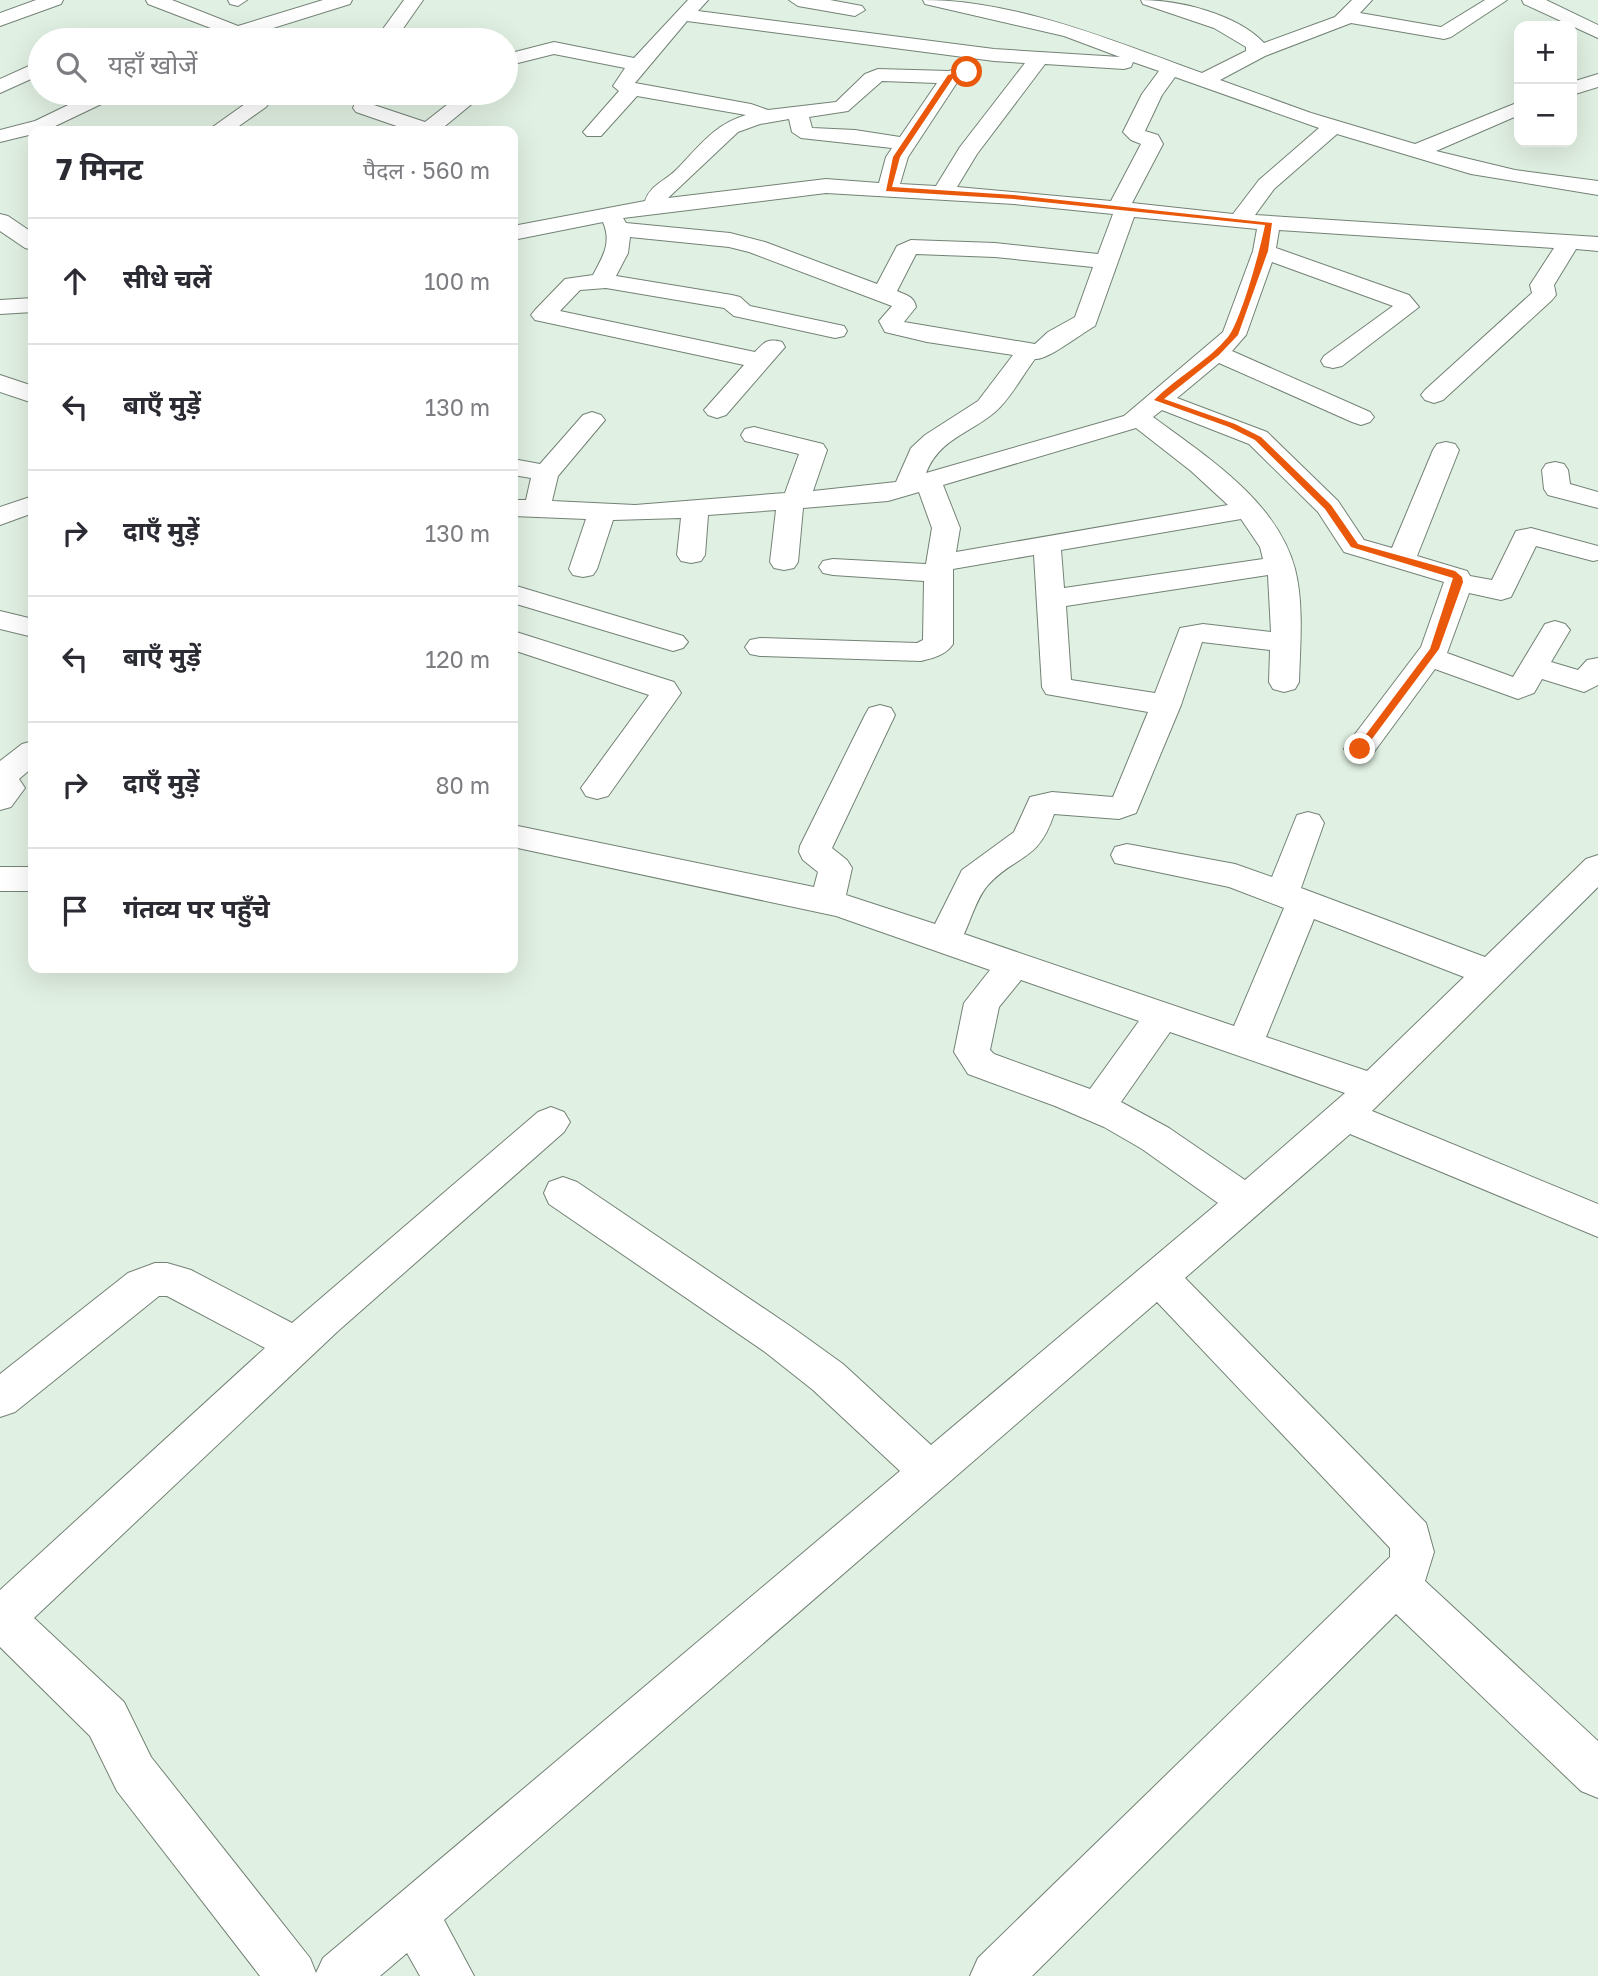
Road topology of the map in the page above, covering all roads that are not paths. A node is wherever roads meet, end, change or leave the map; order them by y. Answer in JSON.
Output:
{"nodes":[{"id":1,"x":54,"y":0,"type":"edge"},
{"id":2,"x":155,"y":0,"type":"edge"},
{"id":3,"x":343,"y":0,"type":"edge"},
{"id":4,"x":414,"y":0,"type":"edge"},
{"id":5,"x":699,"y":0,"type":"edge"},
{"id":6,"x":798,"y":0,"type":"edge"},
{"id":7,"x":932,"y":0,"type":"edge"},
{"id":8,"x":1150,"y":0,"type":"edge"},
{"id":9,"x":1363,"y":0,"type":"edge"},
{"id":10,"x":1498,"y":0,"type":"edge"},
{"id":11,"x":1531,"y":0,"type":"edge"},
{"id":12,"x":860,"y":5,"type":"edge"},
{"id":13,"x":1444,"y":12,"type":"dead end"},
{"id":14,"x":682,"y":15,"type":"junction"},
{"id":15,"x":1348,"y":17,"type":"junction"},
{"id":16,"x":1467,"y":19,"type":"junction"},
{"id":17,"x":0,"y":20,"type":"edge"},
{"id":18,"x":1490,"y":25,"type":"dead end"},
{"id":19,"x":213,"y":28,"type":"edge"},
{"id":20,"x":254,"y":28,"type":"edge"},
{"id":21,"x":394,"y":28,"type":"edge"},
{"id":22,"x":1598,"y":32,"type":"edge"},
{"id":23,"x":833,"y":33,"type":"junction"},
{"id":24,"x":1257,"y":52,"type":"junction"},
{"id":25,"x":1013,"y":56,"type":"junction"},
{"id":26,"x":518,"y":58,"type":"edge"},
{"id":27,"x":1039,"y":58,"type":"junction"},
{"id":28,"x":638,"y":65,"type":"junction"},
{"id":29,"x":1169,"y":66,"type":"junction"},
{"id":30,"x":28,"y":73,"type":"edge"},
{"id":31,"x":951,"y":77,"type":"junction"},
{"id":32,"x":1206,"y":79,"type":"junction"},
{"id":33,"x":1598,"y":80,"type":"edge"},
{"id":34,"x":0,"y":87,"type":"edge"},
{"id":35,"x":1577,"y":87,"type":"edge"},
{"id":36,"x":632,"y":89,"type":"junction"},
{"id":37,"x":84,"y":105,"type":"edge"},
{"id":38,"x":256,"y":105,"type":"edge"},
{"id":39,"x":364,"y":105,"type":"edge"},
{"id":40,"x":459,"y":105,"type":"edge"},
{"id":41,"x":1514,"y":110,"type":"edge"},
{"id":42,"x":797,"y":113,"type":"junction"},
{"id":43,"x":768,"y":118,"type":"junction"},
{"id":44,"x":38,"y":126,"type":"edge"},
{"id":45,"x":225,"y":126,"type":"edge"},
{"id":46,"x":415,"y":126,"type":"edge"},
{"id":47,"x":432,"y":126,"type":"edge"},
{"id":48,"x":1334,"y":126,"type":"junction"},
{"id":49,"x":28,"y":128,"type":"edge"},
{"id":50,"x":594,"y":132,"type":"dead end"},
{"id":51,"x":0,"y":135,"type":"edge"},
{"id":52,"x":905,"y":144,"type":"junction"},
{"id":53,"x":1417,"y":151,"type":"junction"},
{"id":54,"x":1598,"y":188,"type":"edge"},
{"id":55,"x":888,"y":189,"type":"junction"},
{"id":56,"x":942,"y":192,"type":"junction"},
{"id":57,"x":654,"y":206,"type":"junction"},
{"id":58,"x":525,"y":209,"type":"dead end"},
{"id":59,"x":1122,"y":209,"type":"junction"},
{"id":60,"x":0,"y":221,"type":"edge"},
{"id":61,"x":572,"y":221,"type":"junction"},
{"id":62,"x":615,"y":221,"type":"junction"},
{"id":63,"x":1241,"y":221,"type":"junction"},
{"id":64,"x":1269,"y":223,"type":"junction"},
{"id":65,"x":518,"y":232,"type":"edge"},
{"id":66,"x":28,"y":240,"type":"edge"},
{"id":67,"x":1569,"y":242,"type":"junction"},
{"id":68,"x":1598,"y":244,"type":"edge"},
{"id":69,"x":1264,"y":251,"type":"junction"},
{"id":70,"x":1107,"y":262,"type":"junction"},
{"id":71,"x":606,"y":281,"type":"junction"},
{"id":72,"x":884,"y":293,"type":"junction"},
{"id":73,"x":28,"y":304,"type":"edge"},
{"id":74,"x":0,"y":307,"type":"edge"},
{"id":75,"x":795,"y":323,"type":"junction"},
{"id":76,"x":835,"y":331,"type":"dead end"},
{"id":77,"x":1028,"y":351,"type":"junction"},
{"id":78,"x":1216,"y":353,"type":"junction"},
{"id":79,"x":761,"y":361,"type":"junction"},
{"id":80,"x":1333,"y":361,"type":"dead end"},
{"id":81,"x":0,"y":383,"type":"edge"},
{"id":82,"x":28,"y":393,"type":"edge"},
{"id":83,"x":1434,"y":395,"type":"dead end"},
{"id":84,"x":1148,"y":408,"type":"junction"},
{"id":85,"x":717,"y":410,"type":"dead end"},
{"id":86,"x":1361,"y":417,"type":"dead end"},
{"id":87,"x":592,"y":420,"type":"dead end"},
{"id":88,"x":754,"y":435,"type":"dead end"},
{"id":89,"x":1446,"y":450,"type":"dead end"},
{"id":90,"x":518,"y":468,"type":"edge"},
{"id":91,"x":1555,"y":470,"type":"dead end"},
{"id":92,"x":547,"y":473,"type":"junction"},
{"id":93,"x":917,"y":485,"type":"junction"},
{"id":94,"x":793,"y":500,"type":"junction"},
{"id":95,"x":1598,"y":500,"type":"edge"},
{"id":96,"x":28,"y":506,"type":"edge"},
{"id":97,"x":695,"y":508,"type":"junction"},
{"id":98,"x":525,"y":509,"type":"edge"},
{"id":99,"x":1247,"y":510,"type":"junction"},
{"id":100,"x":602,"y":512,"type":"junction"},
{"id":101,"x":0,"y":517,"type":"edge"},
{"id":102,"x":1047,"y":546,"type":"junction"},
{"id":103,"x":1593,"y":553,"type":"dead end"},
{"id":104,"x":691,"y":555,"type":"dead end"},
{"id":105,"x":1401,"y":560,"type":"junction"},
{"id":106,"x":784,"y":562,"type":"dead end"},
{"id":107,"x":1279,"y":565,"type":"junction"},
{"id":108,"x":833,"y":567,"type":"dead end"},
{"id":109,"x":939,"y":568,"type":"junction"},
{"id":110,"x":583,"y":569,"type":"dead end"},
{"id":111,"x":1458,"y":582,"type":"junction"},
{"id":112,"x":518,"y":595,"type":"edge"},
{"id":113,"x":1051,"y":599,"type":"junction"},
{"id":114,"x":0,"y":620,"type":"edge"},
{"id":115,"x":28,"y":627,"type":"edge"},
{"id":116,"x":1555,"y":630,"type":"dead end"},
{"id":117,"x":518,"y":642,"type":"edge"},
{"id":118,"x":673,"y":642,"type":"dead end"},
{"id":119,"x":1285,"y":643,"type":"junction"},
{"id":120,"x":760,"y":647,"type":"dead end"},
{"id":121,"x":1430,"y":657,"type":"junction"},
{"id":122,"x":1534,"y":667,"type":"junction"},
{"id":123,"x":1598,"y":667,"type":"edge"},
{"id":124,"x":1284,"y":682,"type":"dead end"},
{"id":125,"x":1166,"y":705,"type":"junction"},
{"id":126,"x":880,"y":715,"type":"dead end"},
{"id":127,"x":1360,"y":749,"type":"dead end"},
{"id":128,"x":28,"y":755,"type":"edge"},
{"id":129,"x":597,"y":788,"type":"dead end"},
{"id":130,"x":0,"y":799,"type":"edge"},
{"id":131,"x":1308,"y":823,"type":"dead end"},
{"id":132,"x":518,"y":837,"type":"edge"},
{"id":133,"x":1127,"y":855,"type":"dead end"},
{"id":134,"x":1598,"y":867,"type":"edge"},
{"id":135,"x":0,"y":879,"type":"edge"},
{"id":136,"x":28,"y":879,"type":"edge"},
{"id":137,"x":1293,"y":897,"type":"junction"},
{"id":138,"x":828,"y":902,"type":"junction"},
{"id":139,"x":943,"y":940,"type":"junction"},
{"id":140,"x":1014,"y":965,"type":"junction"},
{"id":141,"x":1490,"y":973,"type":"junction"},
{"id":142,"x":1162,"y":1016,"type":"junction"},
{"id":143,"x":1245,"y":1044,"type":"junction"},
{"id":144,"x":1359,"y":1102,"type":"junction"},
{"id":145,"x":1097,"y":1107,"type":"junction"},
{"id":146,"x":551,"y":1122,"type":"dead end"},
{"id":147,"x":563,"y":1192,"type":"dead end"},
{"id":148,"x":1247,"y":1202,"type":"junction"},
{"id":149,"x":1598,"y":1221,"type":"edge"},
{"id":150,"x":1158,"y":1277,"type":"junction"},
{"id":151,"x":292,"y":1349,"type":"junction"},
{"id":152,"x":0,"y":1399,"type":"edge"},
{"id":153,"x":930,"y":1471,"type":"junction"},
{"id":154,"x":1396,"y":1584,"type":"junction"},
{"id":155,"x":1,"y":1617,"type":"edge"},
{"id":156,"x":1598,"y":1774,"type":"edge"},
{"id":157,"x":413,"y":1915,"type":"junction"},
{"id":158,"x":292,"y":1976,"type":"edge"},
{"id":159,"x":341,"y":1976,"type":"edge"},
{"id":160,"x":448,"y":1976,"type":"edge"},
{"id":161,"x":996,"y":1976,"type":"edge"}],
"edges":[{"from":1,"to":17,"type":"street"},
{"from":2,"to":19,"type":"street"},
{"from":3,"to":20,"type":"street"},
{"from":4,"to":21,"type":"street"},
{"from":5,"to":14,"type":"street"},
{"from":6,"to":12,"type":"street"},
{"from":7,"to":29,"type":"street"},
{"from":8,"to":24,"type":"street"},
{"from":9,"to":15,"type":"street"},
{"from":10,"to":16,"type":"street"},
{"from":11,"to":22,"type":"street"},
{"from":12,"to":23,"type":"street"},
{"from":13,"to":16,"type":"street"},
{"from":14,"to":23,"type":"street"},
{"from":14,"to":28,"type":"street"},
{"from":15,"to":16,"type":"street"},
{"from":15,"to":24,"type":"street"},
{"from":16,"to":18,"type":"street"},
{"from":23,"to":25,"type":"street"},
{"from":24,"to":32,"type":"street"},
{"from":25,"to":27,"type":"street"},
{"from":25,"to":31,"type":"street"},
{"from":26,"to":28,"type":"street"},
{"from":27,"to":29,"type":"street"},
{"from":27,"to":56,"type":"street"},
{"from":28,"to":36,"type":"street"},
{"from":29,"to":32,"type":"street"},
{"from":29,"to":59,"type":"street"},
{"from":30,"to":34,"type":"street"},
{"from":31,"to":42,"type":"street"},
{"from":31,"to":52,"type":"street"},
{"from":32,"to":48,"type":"street"},
{"from":33,"to":35,"type":"street"},
{"from":36,"to":43,"type":"street"},
{"from":36,"to":50,"type":"street"},
{"from":37,"to":44,"type":"street"},
{"from":38,"to":45,"type":"street"},
{"from":39,"to":46,"type":"street"},
{"from":40,"to":47,"type":"street"},
{"from":41,"to":53,"type":"street"},
{"from":42,"to":43,"type":"street"},
{"from":42,"to":52,"type":"street"},
{"from":43,"to":57,"type":"street"},
{"from":48,"to":53,"type":"street"},
{"from":48,"to":63,"type":"street"},
{"from":49,"to":51,"type":"street"},
{"from":52,"to":55,"type":"street"},
{"from":53,"to":54,"type":"street"},
{"from":55,"to":56,"type":"street"},
{"from":55,"to":57,"type":"street"},
{"from":56,"to":59,"type":"street"},
{"from":57,"to":62,"type":"street"},
{"from":58,"to":61,"type":"street"},
{"from":59,"to":63,"type":"street"},
{"from":59,"to":70,"type":"street"},
{"from":60,"to":66,"type":"street"},
{"from":61,"to":62,"type":"street"},
{"from":61,"to":65,"type":"street"},
{"from":62,"to":71,"type":"street"},
{"from":62,"to":72,"type":"street"},
{"from":63,"to":64,"type":"street"},
{"from":64,"to":67,"type":"street"},
{"from":64,"to":69,"type":"street"},
{"from":67,"to":68,"type":"street"},
{"from":67,"to":83,"type":"street"},
{"from":69,"to":78,"type":"street"},
{"from":69,"to":80,"type":"street"},
{"from":70,"to":72,"type":"street"},
{"from":70,"to":77,"type":"street"},
{"from":71,"to":75,"type":"street"},
{"from":71,"to":79,"type":"street"},
{"from":72,"to":77,"type":"street"},
{"from":73,"to":74,"type":"street"},
{"from":75,"to":76,"type":"street"},
{"from":75,"to":79,"type":"street"},
{"from":77,"to":93,"type":"street"},
{"from":78,"to":84,"type":"street"},
{"from":78,"to":86,"type":"street"},
{"from":79,"to":85,"type":"street"},
{"from":81,"to":82,"type":"street"},
{"from":84,"to":93,"type":"street"},
{"from":84,"to":99,"type":"street"},
{"from":84,"to":105,"type":"street"},
{"from":87,"to":92,"type":"street"},
{"from":88,"to":94,"type":"street"},
{"from":89,"to":105,"type":"street"},
{"from":90,"to":92,"type":"street"},
{"from":91,"to":95,"type":"street"},
{"from":92,"to":98,"type":"street"},
{"from":93,"to":94,"type":"street"},
{"from":93,"to":109,"type":"street"},
{"from":94,"to":97,"type":"street"},
{"from":94,"to":106,"type":"street"},
{"from":96,"to":101,"type":"street"},
{"from":97,"to":100,"type":"street"},
{"from":97,"to":104,"type":"street"},
{"from":98,"to":100,"type":"street"},
{"from":99,"to":102,"type":"street"},
{"from":99,"to":107,"type":"street"},
{"from":100,"to":110,"type":"street"},
{"from":102,"to":109,"type":"street"},
{"from":102,"to":113,"type":"street"},
{"from":103,"to":111,"type":"street"},
{"from":105,"to":111,"type":"street"},
{"from":107,"to":113,"type":"street"},
{"from":107,"to":119,"type":"street"},
{"from":108,"to":109,"type":"street"},
{"from":109,"to":120,"type":"street"},
{"from":111,"to":121,"type":"street"},
{"from":112,"to":118,"type":"street"},
{"from":113,"to":125,"type":"street"},
{"from":114,"to":115,"type":"street"},
{"from":116,"to":122,"type":"street"},
{"from":117,"to":129,"type":"street"},
{"from":119,"to":124,"type":"street"},
{"from":119,"to":125,"type":"street"},
{"from":121,"to":122,"type":"street"},
{"from":121,"to":127,"type":"street"},
{"from":122,"to":123,"type":"street"},
{"from":125,"to":139,"type":"street"},
{"from":126,"to":138,"type":"street"},
{"from":128,"to":130,"type":"street"},
{"from":131,"to":137,"type":"street"},
{"from":132,"to":138,"type":"street"},
{"from":133,"to":137,"type":"street"},
{"from":134,"to":141,"type":"street"},
{"from":135,"to":136,"type":"street"},
{"from":137,"to":141,"type":"street"},
{"from":137,"to":143,"type":"street"},
{"from":138,"to":139,"type":"street"},
{"from":139,"to":140,"type":"street"},
{"from":140,"to":142,"type":"street"},
{"from":140,"to":145,"type":"street"},
{"from":141,"to":144,"type":"street"},
{"from":142,"to":143,"type":"street"},
{"from":142,"to":145,"type":"street"},
{"from":143,"to":144,"type":"street"},
{"from":144,"to":148,"type":"street"},
{"from":144,"to":149,"type":"street"},
{"from":145,"to":148,"type":"street"},
{"from":146,"to":151,"type":"street"},
{"from":147,"to":153,"type":"street"},
{"from":148,"to":150,"type":"street"},
{"from":150,"to":153,"type":"street"},
{"from":150,"to":154,"type":"street"},
{"from":151,"to":152,"type":"street"},
{"from":151,"to":155,"type":"street"},
{"from":153,"to":157,"type":"street"},
{"from":154,"to":156,"type":"street"},
{"from":154,"to":161,"type":"street"},
{"from":155,"to":158,"type":"street"},
{"from":157,"to":159,"type":"street"},
{"from":157,"to":160,"type":"street"}]}
